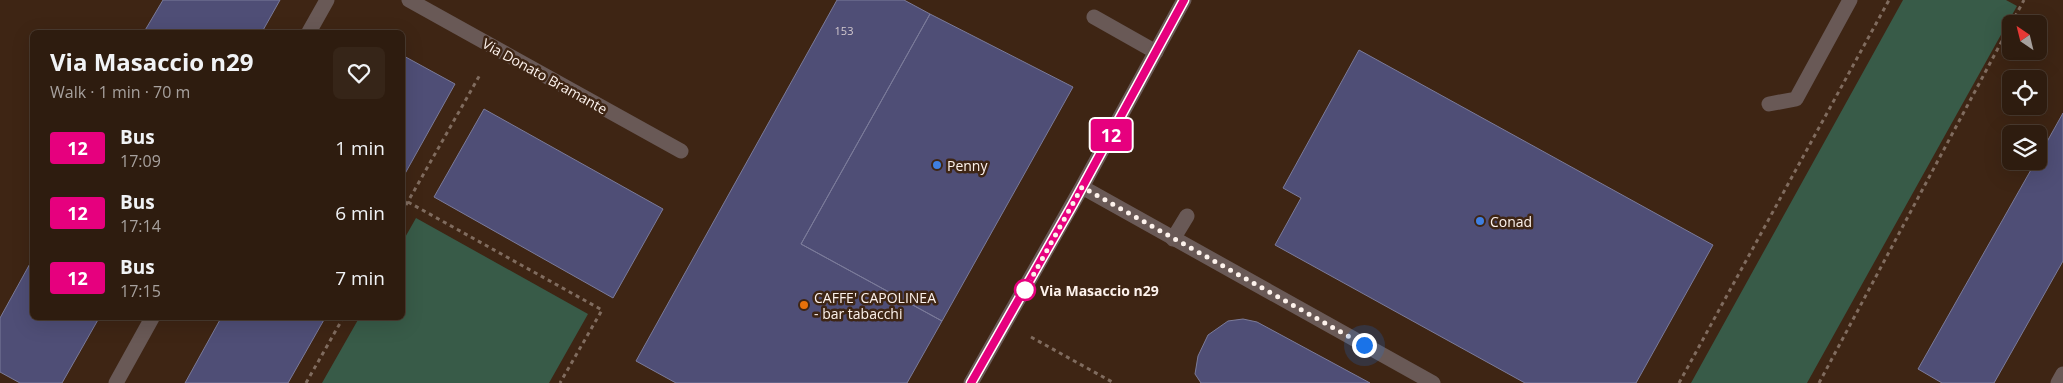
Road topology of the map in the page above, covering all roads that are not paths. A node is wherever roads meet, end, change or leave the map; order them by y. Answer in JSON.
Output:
{"nodes":[{"id":1,"x":327,"y":0,"type":"edge"},
{"id":2,"x":409,"y":0,"type":"edge"},
{"id":3,"x":1184,"y":0,"type":"edge"},
{"id":4,"x":1850,"y":0,"type":"edge"},
{"id":5,"x":1094,"y":17,"type":"dead end"},
{"id":6,"x":310,"y":30,"type":"edge"},
{"id":7,"x":1156,"y":52,"type":"junction"},
{"id":8,"x":1769,"y":104,"type":"dead end"},
{"id":9,"x":681,"y":151,"type":"dead end"},
{"id":10,"x":1082,"y":187,"type":"junction"},
{"id":11,"x":1187,"y":216,"type":"dead end"},
{"id":12,"x":1173,"y":239,"type":"junction"},
{"id":13,"x":151,"y":320,"type":"edge"},
{"id":14,"x":2063,"y":374,"type":"edge"},
{"id":15,"x":116,"y":383,"type":"edge"},
{"id":16,"x":971,"y":383,"type":"edge"},
{"id":17,"x":1433,"y":383,"type":"edge"},
{"id":18,"x":2058,"y":383,"type":"edge"}],
"edges":[{"from":1,"to":6,"type":"street"},
{"from":2,"to":9,"type":"street","name":"Via Donato Bramante"},
{"from":3,"to":7,"type":"street"},
{"from":4,"to":8,"type":"street"},
{"from":5,"to":7,"type":"street"},
{"from":7,"to":10,"type":"street"},
{"from":10,"to":12,"type":"street"},
{"from":10,"to":16,"type":"street"},
{"from":11,"to":12,"type":"street"},
{"from":12,"to":17,"type":"street"},
{"from":13,"to":15,"type":"street"},
{"from":14,"to":18,"type":"street"}]}
